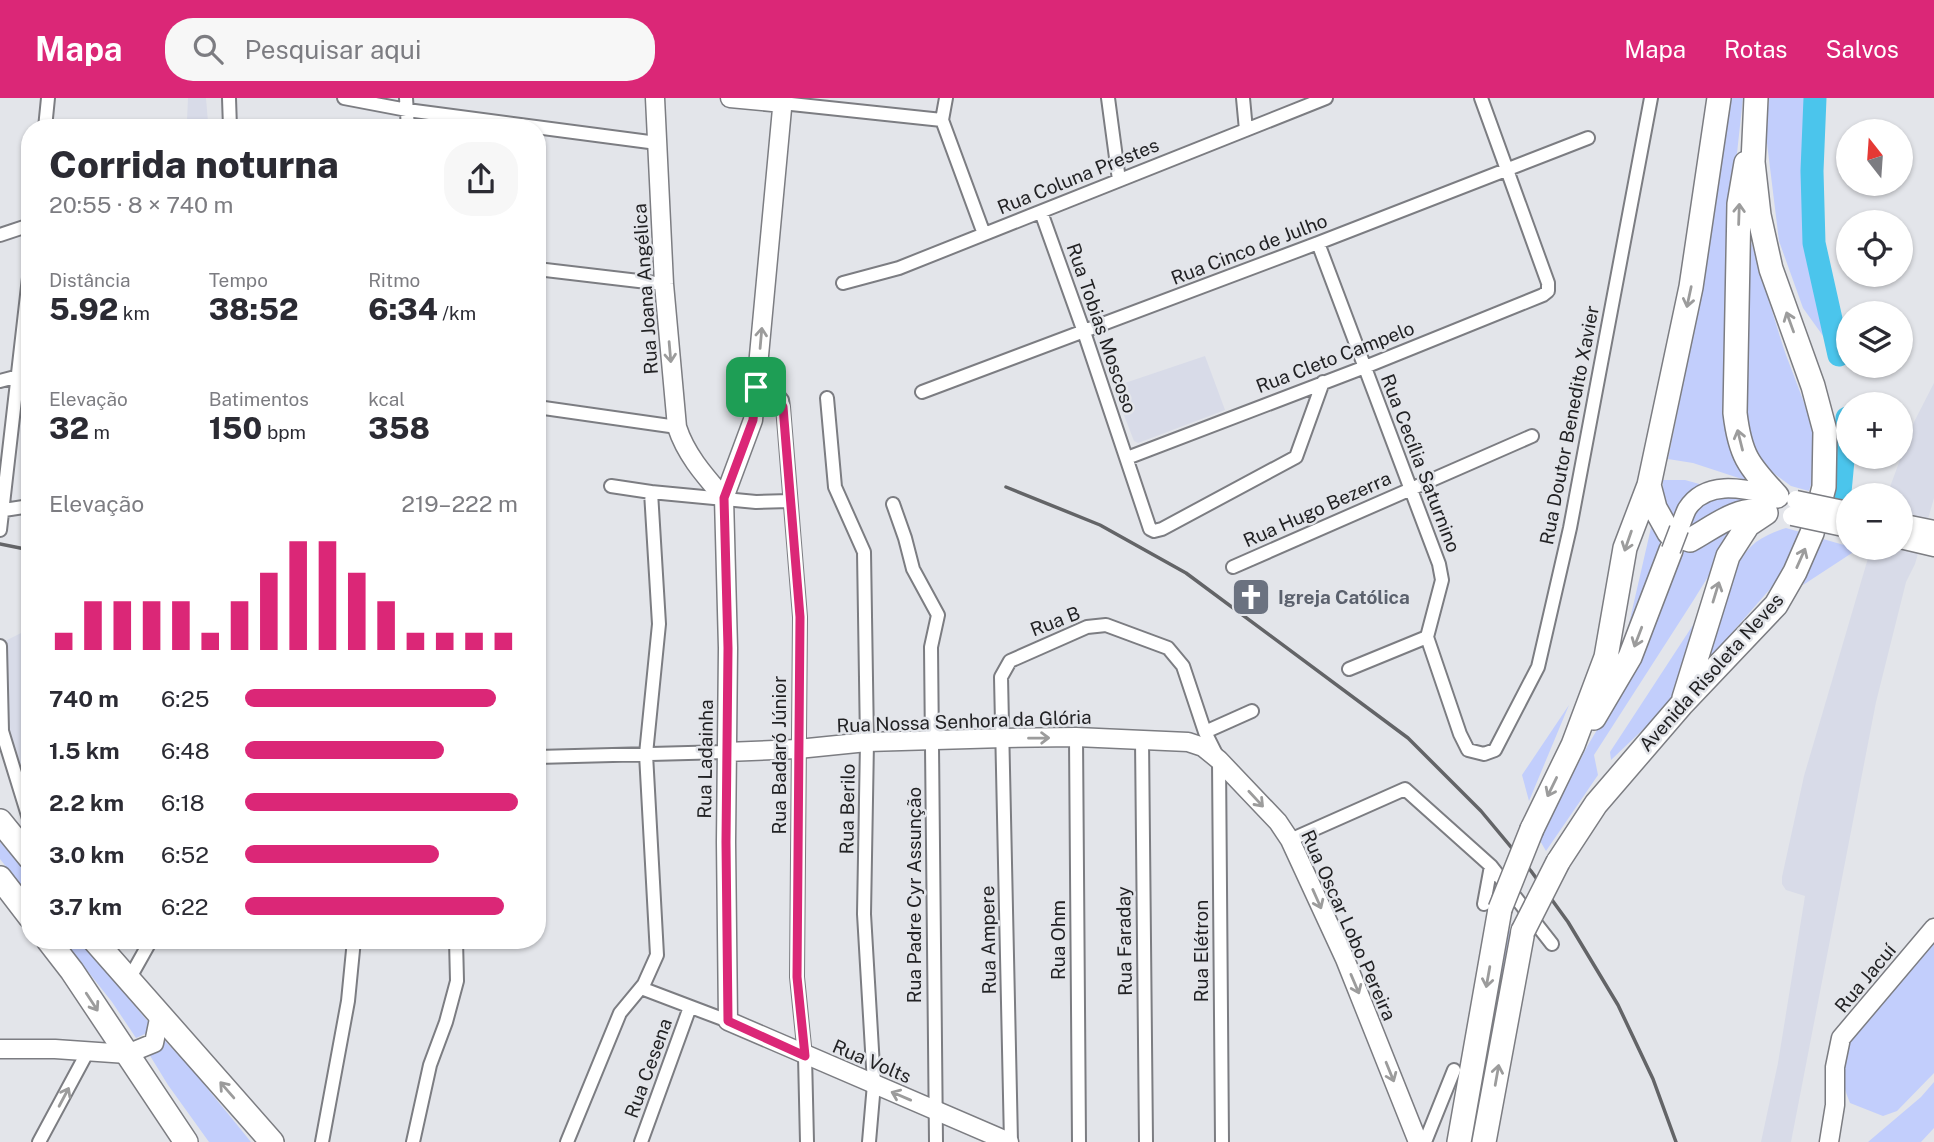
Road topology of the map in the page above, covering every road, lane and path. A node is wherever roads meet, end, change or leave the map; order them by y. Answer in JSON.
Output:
{"nodes":[{"id":1,"x":48,"y":98,"type":"edge"},
{"id":2,"x":229,"y":98,"type":"edge"},
{"id":3,"x":344,"y":98,"type":"edge"},
{"id":4,"x":655,"y":98,"type":"edge"},
{"id":5,"x":730,"y":98,"type":"edge"},
{"id":6,"x":946,"y":98,"type":"edge"},
{"id":7,"x":1108,"y":98,"type":"edge"},
{"id":8,"x":1242,"y":98,"type":"edge"},
{"id":9,"x":1326,"y":98,"type":"edge"},
{"id":10,"x":1481,"y":98,"type":"edge"},
{"id":11,"x":1651,"y":98,"type":"edge"},
{"id":12,"x":1719,"y":98,"type":"edge"},
{"id":13,"x":782,"y":101,"type":"edge"},
{"id":14,"x":1755,"y":101,"type":"edge"},
{"id":15,"x":406,"y":104,"type":"edge"},
{"id":16,"x":46,"y":119,"type":"edge"},
{"id":17,"x":230,"y":119,"type":"edge"},
{"id":18,"x":500,"y":119,"type":"edge"},
{"id":19,"x":942,"y":120,"type":"junction"},
{"id":20,"x":546,"y":126,"type":"edge"},
{"id":21,"x":1246,"y":130,"type":"junction"},
{"id":22,"x":1588,"y":138,"type":"dead end"},
{"id":23,"x":657,"y":144,"type":"junction"},
{"id":24,"x":1506,"y":169,"type":"junction"},
{"id":25,"x":1119,"y":180,"type":"junction"},
{"id":26,"x":1041,"y":212,"type":"junction"},
{"id":27,"x":21,"y":228,"type":"edge"},
{"id":28,"x":984,"y":234,"type":"junction"},
{"id":29,"x":0,"y":235,"type":"edge"},
{"id":30,"x":1318,"y":243,"type":"junction"},
{"id":31,"x":546,"y":270,"type":"edge"},
{"id":32,"x":664,"y":284,"type":"junction"},
{"id":33,"x":843,"y":284,"type":"dead end"},
{"id":34,"x":1084,"y":332,"type":"junction"},
{"id":35,"x":1365,"y":367,"type":"junction"},
{"id":36,"x":21,"y":375,"type":"edge"},
{"id":37,"x":0,"y":381,"type":"edge"},
{"id":38,"x":1323,"y":382,"type":"junction"},
{"id":39,"x":756,"y":387,"type":"junction"},
{"id":40,"x":922,"y":392,"type":"dead end"},
{"id":41,"x":21,"y":394,"type":"edge"},
{"id":42,"x":827,"y":398,"type":"dead end"},
{"id":43,"x":546,"y":408,"type":"edge"},
{"id":44,"x":677,"y":427,"type":"junction"},
{"id":45,"x":1532,"y":436,"type":"dead end"},
{"id":46,"x":1127,"y":458,"type":"junction"},
{"id":47,"x":736,"y":468,"type":"junction"},
{"id":48,"x":701,"y":471,"type":"junction"},
{"id":49,"x":1649,"y":485,"type":"junction"},
{"id":50,"x":611,"y":486,"type":"dead end"},
{"id":51,"x":1412,"y":489,"type":"junction"},
{"id":52,"x":651,"y":492,"type":"junction"},
{"id":53,"x":724,"y":498,"type":"junction"},
{"id":54,"x":790,"y":501,"type":"junction"},
{"id":55,"x":892,"y":504,"type":"dead end"},
{"id":56,"x":1783,"y":506,"type":"junction"},
{"id":57,"x":21,"y":507,"type":"edge"},
{"id":58,"x":4,"y":510,"type":"junction"},
{"id":59,"x":1836,"y":510,"type":"edge"},
{"id":60,"x":1836,"y":524,"type":"edge"},
{"id":61,"x":1913,"y":526,"type":"edge"},
{"id":62,"x":0,"y":530,"type":"edge"},
{"id":63,"x":1934,"y":530,"type":"edge"},
{"id":64,"x":1675,"y":540,"type":"joint"},
{"id":65,"x":1913,"y":542,"type":"edge"},
{"id":66,"x":1934,"y":547,"type":"edge"},
{"id":67,"x":1233,"y":568,"type":"dead end"},
{"id":68,"x":1427,"y":637,"type":"junction"},
{"id":69,"x":0,"y":646,"type":"edge"},
{"id":70,"x":1183,"y":666,"type":"joint"},
{"id":71,"x":1349,"y":669,"type":"dead end"},
{"id":72,"x":1682,"y":705,"type":"junction"},
{"id":73,"x":1252,"y":711,"type":"dead end"},
{"id":74,"x":1205,"y":732,"type":"junction"},
{"id":75,"x":1076,"y":737,"type":"junction"},
{"id":76,"x":1004,"y":738,"type":"junction"},
{"id":77,"x":1142,"y":739,"type":"junction"},
{"id":78,"x":933,"y":740,"type":"junction"},
{"id":79,"x":867,"y":742,"type":"junction"},
{"id":80,"x":1573,"y":745,"type":"junction"},
{"id":81,"x":798,"y":749,"type":"junction"},
{"id":82,"x":726,"y":752,"type":"junction"},
{"id":83,"x":646,"y":754,"type":"junction"},
{"id":84,"x":546,"y":757,"type":"edge"},
{"id":85,"x":1219,"y":760,"type":"junction"},
{"id":86,"x":21,"y":793,"type":"edge"},
{"id":87,"x":0,"y":821,"type":"edge"},
{"id":88,"x":1290,"y":840,"type":"junction"},
{"id":89,"x":21,"y":847,"type":"edge"},
{"id":90,"x":1491,"y":866,"type":"junction"},
{"id":91,"x":0,"y":878,"type":"edge"},
{"id":92,"x":21,"y":905,"type":"edge"},
{"id":93,"x":1492,"y":907,"type":"junction"},
{"id":94,"x":1934,"y":928,"type":"edge"},
{"id":95,"x":1552,"y":944,"type":"dead end"},
{"id":96,"x":55,"y":949,"type":"edge"},
{"id":97,"x":102,"y":949,"type":"edge"},
{"id":98,"x":146,"y":949,"type":"edge"},
{"id":99,"x":353,"y":949,"type":"edge"},
{"id":100,"x":455,"y":949,"type":"edge"},
{"id":101,"x":128,"y":981,"type":"junction"},
{"id":102,"x":641,"y":988,"type":"junction"},
{"id":103,"x":691,"y":1007,"type":"junction"},
{"id":104,"x":160,"y":1014,"type":"junction"},
{"id":105,"x":728,"y":1021,"type":"junction"},
{"id":106,"x":0,"y":1049,"type":"edge"},
{"id":107,"x":88,"y":1051,"type":"junction"},
{"id":108,"x":127,"y":1054,"type":"junction"},
{"id":109,"x":805,"y":1056,"type":"junction"},
{"id":110,"x":1454,"y":1070,"type":"dead end"},
{"id":111,"x":874,"y":1084,"type":"junction"},
{"id":112,"x":935,"y":1110,"type":"junction"},
{"id":113,"x":45,"y":1140,"type":"edge"},
{"id":114,"x":186,"y":1142,"type":"edge"},
{"id":115,"x":272,"y":1142,"type":"edge"},
{"id":116,"x":322,"y":1142,"type":"edge"},
{"id":117,"x":413,"y":1142,"type":"edge"},
{"id":118,"x":567,"y":1142,"type":"edge"},
{"id":119,"x":641,"y":1142,"type":"edge"},
{"id":120,"x":807,"y":1142,"type":"edge"},
{"id":121,"x":869,"y":1142,"type":"edge"},
{"id":122,"x":936,"y":1142,"type":"edge"},
{"id":123,"x":1010,"y":1142,"type":"edge"},
{"id":124,"x":1079,"y":1142,"type":"edge"},
{"id":125,"x":1146,"y":1142,"type":"edge"},
{"id":126,"x":1222,"y":1142,"type":"edge"},
{"id":127,"x":1418,"y":1142,"type":"edge"},
{"id":128,"x":1425,"y":1142,"type":"edge"},
{"id":129,"x":1459,"y":1142,"type":"edge"},
{"id":130,"x":1484,"y":1142,"type":"edge"},
{"id":131,"x":1829,"y":1142,"type":"edge"}],
"edges":[{"from":1,"to":16,"type":"street"},
{"from":2,"to":17,"type":"street"},
{"from":3,"to":15,"type":"street"},
{"from":4,"to":23,"type":"street","name":"Rua Joana Angélica"},
{"from":5,"to":13,"type":"street"},
{"from":6,"to":19,"type":"street"},
{"from":7,"to":25,"type":"street"},
{"from":8,"to":21,"type":"street"},
{"from":9,"to":21,"type":"street","name":"Rua Coluna Prestes"},
{"from":10,"to":24,"type":"street"},
{"from":11,"to":68,"type":"street","name":"Rua Doutor Benedito Xavier"},
{"from":12,"to":49,"type":"highway","one_way":true},
{"from":13,"to":19,"type":"street"},
{"from":39,"to":13,"type":"street","one_way":true},
{"from":56,"to":14,"type":"highway","one_way":true},
{"from":72,"to":14,"type":"highway","name":"Avenida Risoleta Neves","one_way":true},
{"from":15,"to":18,"type":"street"},
{"from":19,"to":28,"type":"street"},
{"from":20,"to":23,"type":"street"},
{"from":21,"to":25,"type":"street","name":"Rua Coluna Prestes"},
{"from":22,"to":24,"type":"street","name":"Rua Cinco de Julho"},
{"from":23,"to":32,"type":"street","name":"Rua Joana Angélica"},
{"from":24,"to":30,"type":"street","name":"Rua Cinco de Julho"},
{"from":24,"to":35,"type":"street","name":"Rua Cleto Campelo"},
{"from":25,"to":26,"type":"street","name":"Rua Coluna Prestes"},
{"from":26,"to":28,"type":"street","name":"Rua Coluna Prestes"},
{"from":26,"to":34,"type":"street","name":"Rua Tobias Moscoso"},
{"from":27,"to":29,"type":"street"},
{"from":28,"to":33,"type":"street","name":"Rua Coluna Prestes"},
{"from":30,"to":34,"type":"street","name":"Rua Cinco de Julho"},
{"from":30,"to":35,"type":"street","name":"Rua Cecília Saturnino"},
{"from":31,"to":32,"type":"street"},
{"from":32,"to":44,"type":"street","name":"Rua Joana Angélica","one_way":true},
{"from":34,"to":40,"type":"street","name":"Rua Cinco de Julho"},
{"from":34,"to":46,"type":"street","name":"Rua Tobias Moscoso"},
{"from":35,"to":38,"type":"street","name":"Rua Cleto Campelo"},
{"from":35,"to":51,"type":"street","name":"Rua Cecília Saturnino"},
{"from":36,"to":37,"type":"street"},
{"from":38,"to":46,"type":"street","name":"Rua Cleto Campelo"},
{"from":38,"to":46,"type":"street"},
{"from":39,"to":47,"type":"street"},
{"from":39,"to":54,"type":"street","name":"Rua Badaró Júnior"},
{"from":41,"to":58,"type":"street"},
{"from":42,"to":79,"type":"street","name":"Rua Berilo"},
{"from":43,"to":44,"type":"street"},
{"from":44,"to":48,"type":"street","name":"Rua Joana Angélica"},
{"from":45,"to":51,"type":"street","name":"Rua Hugo Bezerra"},
{"from":47,"to":48,"type":"street"},
{"from":47,"to":53,"type":"street"},
{"from":48,"to":53,"type":"street","name":"Rua Joana Angélica"},
{"from":49,"to":56,"type":"highway"},
{"from":49,"to":80,"type":"highway","one_way":true},
{"from":50,"to":52,"type":"street"},
{"from":51,"to":67,"type":"street","name":"Rua Hugo Bezerra"},
{"from":51,"to":68,"type":"street","name":"Rua Cecília Saturnino"},
{"from":52,"to":53,"type":"street"},
{"from":52,"to":83,"type":"street"},
{"from":53,"to":54,"type":"street"},
{"from":53,"to":82,"type":"street","name":"Rua Ladainha"},
{"from":54,"to":81,"type":"street","name":"Rua Badaró Júnior"},
{"from":55,"to":78,"type":"street","name":"Rua Padre Cyr Assunção"},
{"from":56,"to":59,"type":"street","bridge":true},
{"from":56,"to":60,"type":"street","bridge":true},
{"from":56,"to":64,"type":"street"},
{"from":72,"to":56,"type":"highway","one_way":true},
{"from":57,"to":58,"type":"street"},
{"from":58,"to":62,"type":"street"},
{"from":61,"to":63,"type":"street"},
{"from":64,"to":80,"type":"highway","one_way":true},
{"from":65,"to":66,"type":"street"},
{"from":68,"to":71,"type":"street"},
{"from":69,"to":86,"type":"street"},
{"from":70,"to":74,"type":"street","name":"Rua Oscar Lobo Pereira"},
{"from":70,"to":76,"type":"street","name":"Rua B"},
{"from":130,"to":72,"type":"highway","name":"Avenida Risoleta Neves","one_way":true,"bridge":true},
{"from":73,"to":74,"type":"street"},
{"from":74,"to":85,"type":"street","name":"Rua Oscar Lobo Pereira"},
{"from":76,"to":75,"type":"street","name":"Rua Nossa Senhora da Glória","one_way":true},
{"from":75,"to":77,"type":"street","name":"Rua Nossa Senhora da Glória"},
{"from":75,"to":124,"type":"street","name":"Rua Ohm"},
{"from":76,"to":78,"type":"street","name":"Rua Nossa Senhora da Glória"},
{"from":76,"to":123,"type":"street","name":"Rua Ampere"},
{"from":77,"to":85,"type":"street","name":"Rua Nossa Senhora da Glória"},
{"from":77,"to":125,"type":"street","name":"Rua Faraday"},
{"from":78,"to":79,"type":"street","name":"Rua Nossa Senhora da Glória"},
{"from":78,"to":112,"type":"street","name":"Rua Padre Cyr Assunção"},
{"from":79,"to":81,"type":"street","name":"Rua Nossa Senhora da Glória"},
{"from":79,"to":111,"type":"street","name":"Rua Berilo"},
{"from":80,"to":93,"type":"highway","one_way":true,"bridge":true},
{"from":81,"to":82,"type":"street","name":"Rua Nossa Senhora da Glória"},
{"from":81,"to":109,"type":"street","name":"Rua Badaró Júnior"},
{"from":82,"to":83,"type":"street","name":"Rua Nossa Senhora da Glória"},
{"from":82,"to":105,"type":"street","name":"Rua Ladainha"},
{"from":83,"to":84,"type":"street","name":"Rua Nossa Senhora da Glória"},
{"from":83,"to":102,"type":"street"},
{"from":85,"to":88,"type":"street","name":"Rua Oscar Lobo Pereira","one_way":true},
{"from":85,"to":126,"type":"street","name":"Rua Elétron"},
{"from":87,"to":89,"type":"highway"},
{"from":88,"to":90,"type":"street"},
{"from":88,"to":127,"type":"street","name":"Rua Oscar Lobo Pereira","one_way":true},
{"from":90,"to":93,"type":"street"},
{"from":90,"to":95,"type":"street"},
{"from":91,"to":92,"type":"highway"},
{"from":93,"to":129,"type":"highway","one_way":true},
{"from":94,"to":131,"type":"street","name":"Rua Jacuí"},
{"from":96,"to":108,"type":"highway","one_way":true},
{"from":97,"to":101,"type":"highway"},
{"from":98,"to":101,"type":"street"},
{"from":99,"to":116,"type":"street"},
{"from":100,"to":117,"type":"street"},
{"from":101,"to":104,"type":"highway"},
{"from":102,"to":103,"type":"street","name":"Rua Volts"},
{"from":102,"to":118,"type":"street"},
{"from":103,"to":105,"type":"street","name":"Rua Volts"},
{"from":103,"to":119,"type":"street","name":"Rua Cesena"},
{"from":104,"to":108,"type":"street"},
{"from":115,"to":104,"type":"highway","one_way":true},
{"from":105,"to":109,"type":"street","name":"Rua Volts"},
{"from":106,"to":107,"type":"street"},
{"from":107,"to":108,"type":"street"},
{"from":113,"to":107,"type":"street","one_way":true},
{"from":108,"to":114,"type":"highway"},
{"from":109,"to":111,"type":"street","name":"Rua Volts"},
{"from":109,"to":120,"type":"street","name":"Rua Badaró Júnior"},
{"from":110,"to":128,"type":"street"},
{"from":112,"to":111,"type":"street","name":"Rua Volts","one_way":true},
{"from":111,"to":121,"type":"street","name":"Rua Berilo"},
{"from":112,"to":122,"type":"street","name":"Rua Padre Cyr Assunção"},
{"from":112,"to":123,"type":"street","name":"Rua Volts"}]}
